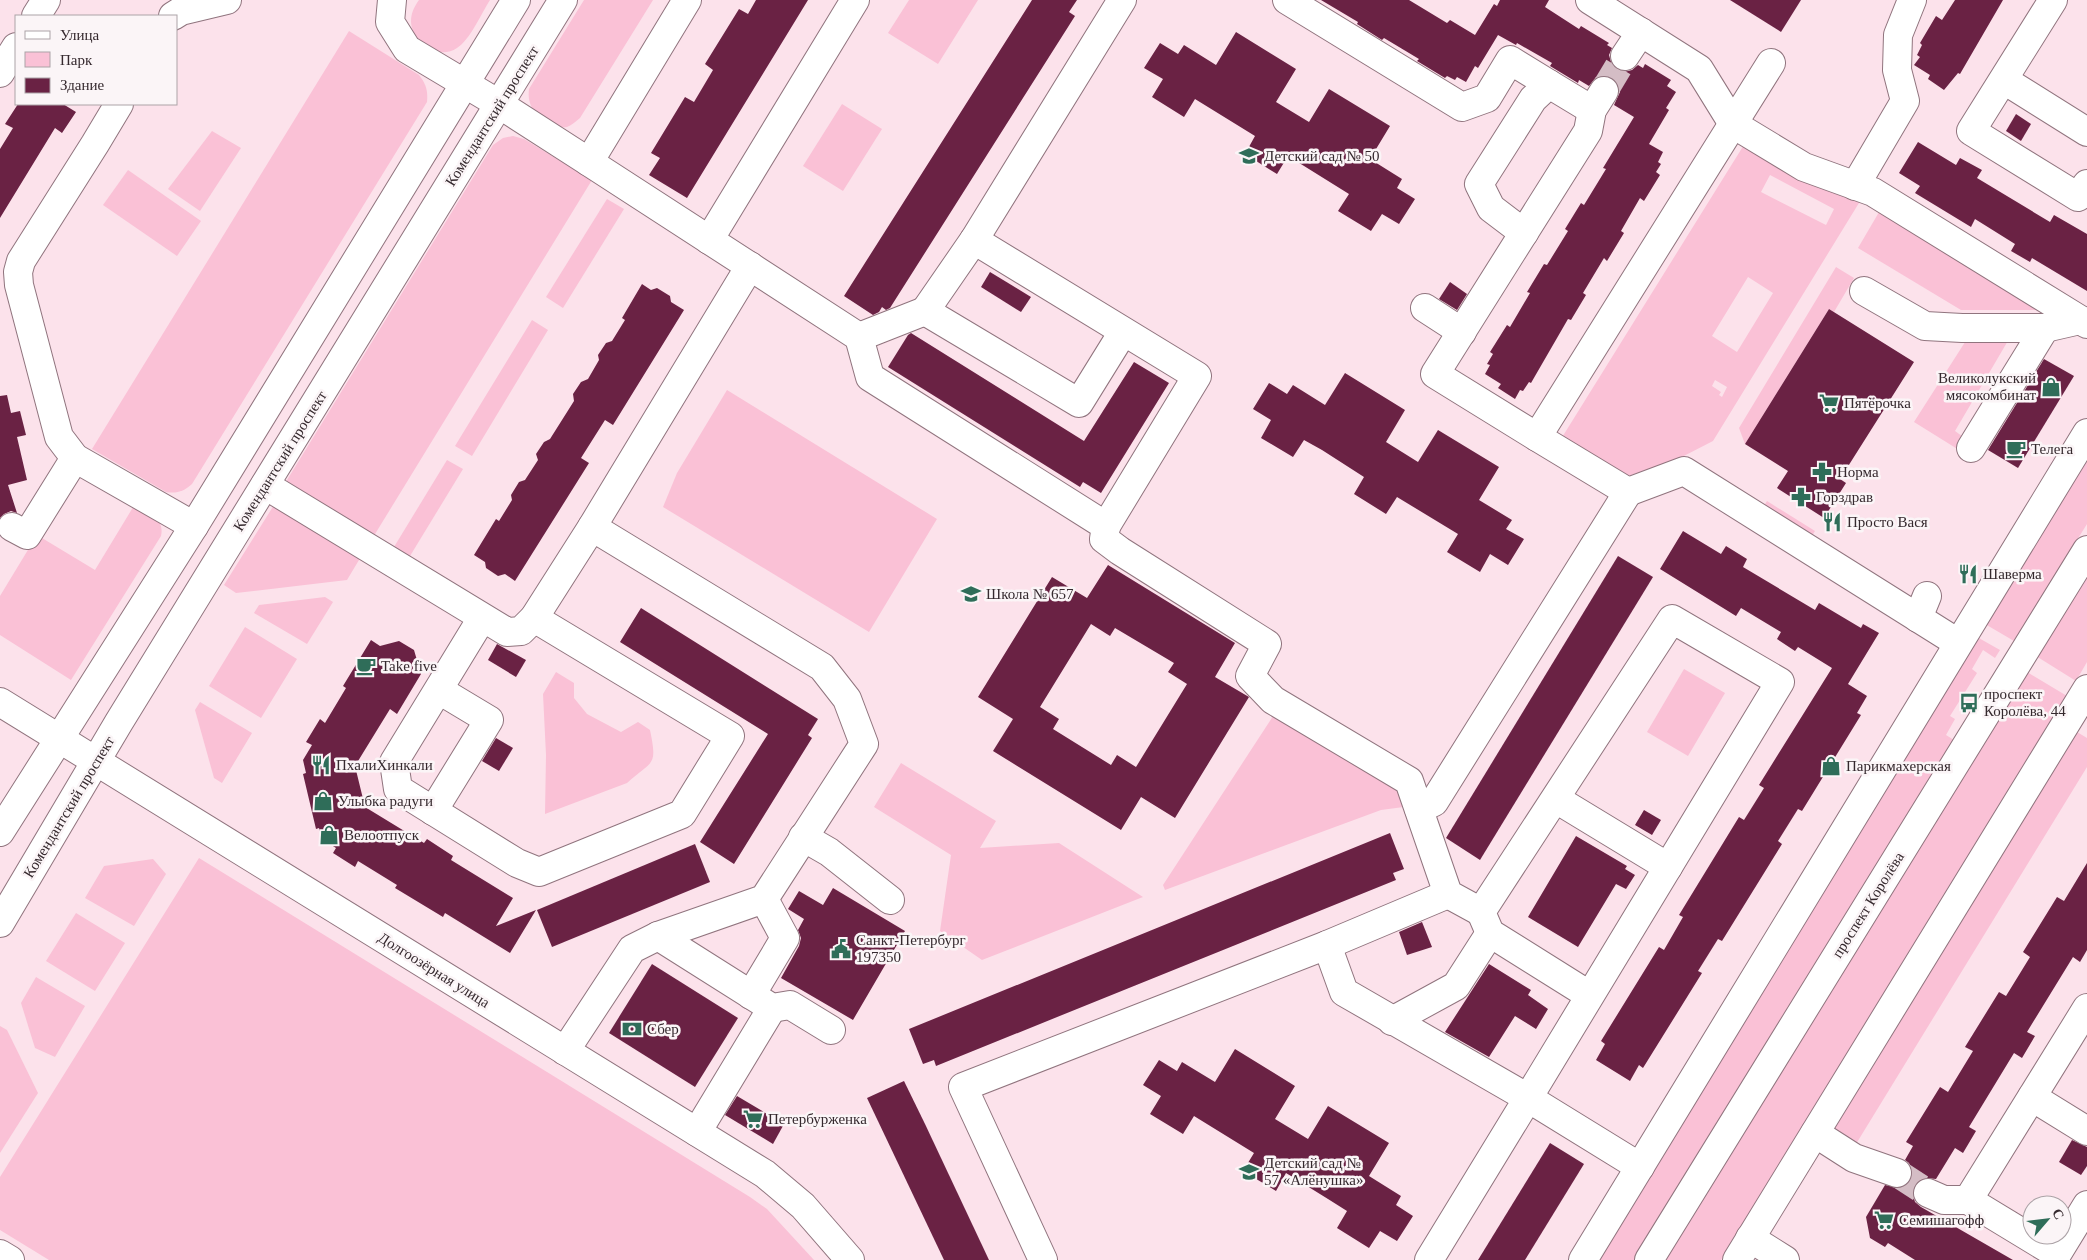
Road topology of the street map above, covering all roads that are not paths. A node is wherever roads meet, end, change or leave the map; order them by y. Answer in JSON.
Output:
{"nodes":[{"id":1,"x":46,"y":0,"type":"edge"},
{"id":2,"x":227,"y":0,"type":"edge"},
{"id":3,"x":392,"y":0,"type":"edge"},
{"id":4,"x":516,"y":0,"type":"edge"},
{"id":5,"x":563,"y":0,"type":"edge"},
{"id":6,"x":687,"y":0,"type":"edge"},
{"id":7,"x":855,"y":0,"type":"edge"},
{"id":8,"x":1122,"y":0,"type":"edge"},
{"id":9,"x":1287,"y":0,"type":"edge"},
{"id":10,"x":1590,"y":0,"type":"edge"},
{"id":11,"x":1912,"y":0,"type":"edge"},
{"id":12,"x":2053,"y":0,"type":"edge"},
{"id":13,"x":37,"y":15,"type":"edge"},
{"id":14,"x":175,"y":15,"type":"edge"},
{"id":15,"x":1641,"y":32,"type":"junction"},
{"id":16,"x":15,"y":49,"type":"edge"},
{"id":17,"x":1625,"y":56,"type":"tunnel mouth"},
{"id":18,"x":1771,"y":63,"type":"dead end"},
{"id":19,"x":0,"y":73,"type":"edge"},
{"id":20,"x":2004,"y":80,"type":"junction"},
{"id":21,"x":465,"y":84,"type":"junction"},
{"id":22,"x":1549,"y":84,"type":"junction"},
{"id":23,"x":499,"y":104,"type":"junction"},
{"id":24,"x":117,"y":105,"type":"edge"},
{"id":25,"x":1733,"y":124,"type":"junction"},
{"id":26,"x":2087,"y":132,"type":"edge"},
{"id":27,"x":589,"y":162,"type":"junction"},
{"id":28,"x":2087,"y":184,"type":"edge"},
{"id":29,"x":1855,"y":186,"type":"junction"},
{"id":30,"x":1524,"y":233,"type":"junction"},
{"id":31,"x":709,"y":240,"type":"junction"},
{"id":32,"x":974,"y":240,"type":"junction"},
{"id":33,"x":750,"y":266,"type":"junction"},
{"id":34,"x":1864,"y":291,"type":"dead end"},
{"id":35,"x":1426,"y":308,"type":"dead end"},
{"id":36,"x":925,"y":311,"type":"junction"},
{"id":37,"x":2084,"y":322,"type":"edge"},
{"id":38,"x":2045,"y":328,"type":"junction"},
{"id":39,"x":1123,"y":332,"type":"junction"},
{"id":40,"x":1462,"y":332,"type":"junction"},
{"id":41,"x":859,"y":337,"type":"junction"},
{"id":42,"x":2087,"y":433,"type":"edge"},
{"id":43,"x":1537,"y":437,"type":"junction"},
{"id":44,"x":1971,"y":448,"type":"dead end"},
{"id":45,"x":75,"y":458,"type":"junction"},
{"id":46,"x":265,"y":485,"type":"junction"},
{"id":47,"x":1628,"y":492,"type":"junction"},
{"id":48,"x":12,"y":526,"type":"dead end"},
{"id":49,"x":194,"y":526,"type":"junction"},
{"id":50,"x":1106,"y":526,"type":"junction"},
{"id":51,"x":592,"y":527,"type":"junction"},
{"id":52,"x":2087,"y":550,"type":"edge"},
{"id":53,"x":482,"y":618,"type":"junction"},
{"id":54,"x":534,"y":618,"type":"junction"},
{"id":55,"x":1958,"y":643,"type":"junction"},
{"id":56,"x":2087,"y":689,"type":"edge"},
{"id":57,"x":439,"y":690,"type":"junction"},
{"id":58,"x":0,"y":702,"type":"edge"},
{"id":59,"x":2080,"y":716,"type":"edge"},
{"id":60,"x":59,"y":738,"type":"junction"},
{"id":61,"x":96,"y":761,"type":"junction"},
{"id":62,"x":1556,"y":800,"type":"junction"},
{"id":63,"x":1418,"y":809,"type":"junction"},
{"id":64,"x":433,"y":811,"type":"junction"},
{"id":65,"x":0,"y":832,"type":"edge"},
{"id":66,"x":803,"y":837,"type":"junction"},
{"id":67,"x":1668,"y":867,"type":"junction"},
{"id":68,"x":1448,"y":894,"type":"junction"},
{"id":69,"x":764,"y":899,"type":"junction"},
{"id":70,"x":890,"y":900,"type":"dead end"},
{"id":71,"x":0,"y":923,"type":"edge"},
{"id":72,"x":1485,"y":923,"type":"junction"},
{"id":73,"x":658,"y":936,"type":"junction"},
{"id":74,"x":1326,"y":945,"type":"junction"},
{"id":75,"x":1589,"y":995,"type":"junction"},
{"id":76,"x":762,"y":1002,"type":"junction"},
{"id":77,"x":2087,"y":1008,"type":"edge"},
{"id":78,"x":1392,"y":1020,"type":"junction"},
{"id":79,"x":831,"y":1030,"type":"dead end"},
{"id":80,"x":565,"y":1051,"type":"junction"},
{"id":81,"x":2032,"y":1097,"type":"junction"},
{"id":82,"x":1528,"y":1098,"type":"junction"},
{"id":83,"x":2087,"y":1131,"type":"edge"},
{"id":84,"x":697,"y":1132,"type":"junction"},
{"id":85,"x":1815,"y":1134,"type":"junction"},
{"id":86,"x":1640,"y":1166,"type":"junction"},
{"id":87,"x":1897,"y":1173,"type":"tunnel mouth"},
{"id":88,"x":1928,"y":1193,"type":"tunnel mouth"},
{"id":89,"x":1968,"y":1200,"type":"junction"},
{"id":90,"x":2087,"y":1205,"type":"edge"},
{"id":91,"x":1744,"y":1249,"type":"edge"},
{"id":92,"x":0,"y":1254,"type":"edge"},
{"id":93,"x":10,"y":1260,"type":"edge"},
{"id":94,"x":850,"y":1260,"type":"edge"},
{"id":95,"x":1043,"y":1260,"type":"edge"},
{"id":96,"x":1429,"y":1260,"type":"edge"},
{"id":97,"x":1583,"y":1260,"type":"edge"},
{"id":98,"x":1649,"y":1260,"type":"edge"},
{"id":99,"x":1785,"y":1260,"type":"edge"}],
"edges":[{"from":1,"to":13,"type":"street"},
{"from":2,"to":14,"type":"street"},
{"from":3,"to":21,"type":"street"},
{"from":4,"to":21,"type":"street"},
{"from":5,"to":23,"type":"street","name":"Комендантский проспект"},
{"from":6,"to":27,"type":"street"},
{"from":7,"to":31,"type":"street"},
{"from":8,"to":32,"type":"street"},
{"from":9,"to":22,"type":"street"},
{"from":10,"to":15,"type":"street"},
{"from":11,"to":29,"type":"street"},
{"from":12,"to":20,"type":"street"},
{"from":15,"to":17,"type":"street"},
{"from":15,"to":25,"type":"street"},
{"from":16,"to":19,"type":"street"},
{"from":18,"to":25,"type":"street"},
{"from":20,"to":26,"type":"street"},
{"from":20,"to":28,"type":"street"},
{"from":21,"to":23,"type":"street"},
{"from":21,"to":49,"type":"street"},
{"from":22,"to":30,"type":"street"},
{"from":22,"to":30,"type":"street"},
{"from":23,"to":27,"type":"street"},
{"from":23,"to":46,"type":"street","name":"Комендантский проспект"},
{"from":24,"to":45,"type":"street"},
{"from":25,"to":29,"type":"street"},
{"from":25,"to":43,"type":"street"},
{"from":27,"to":31,"type":"street"},
{"from":29,"to":37,"type":"street"},
{"from":30,"to":40,"type":"street"},
{"from":31,"to":33,"type":"street"},
{"from":32,"to":36,"type":"street"},
{"from":32,"to":39,"type":"street"},
{"from":33,"to":41,"type":"street"},
{"from":33,"to":51,"type":"street"},
{"from":34,"to":38,"type":"street"},
{"from":35,"to":40,"type":"street"},
{"from":36,"to":39,"type":"street"},
{"from":36,"to":41,"type":"street"},
{"from":37,"to":38,"type":"street"},
{"from":38,"to":44,"type":"street"},
{"from":39,"to":50,"type":"street"},
{"from":40,"to":43,"type":"street"},
{"from":41,"to":50,"type":"street"},
{"from":42,"to":55,"type":"street"},
{"from":43,"to":47,"type":"street"},
{"from":45,"to":48,"type":"street"},
{"from":45,"to":49,"type":"street"},
{"from":46,"to":53,"type":"street"},
{"from":46,"to":61,"type":"street","name":"Комендантский проспект"},
{"from":47,"to":55,"type":"street"},
{"from":47,"to":63,"type":"street"},
{"from":49,"to":60,"type":"street"},
{"from":50,"to":63,"type":"street"},
{"from":51,"to":54,"type":"street"},
{"from":51,"to":66,"type":"street"},
{"from":52,"to":98,"type":"street","name":"проспект Королёва"},
{"from":53,"to":54,"type":"street"},
{"from":53,"to":57,"type":"street"},
{"from":54,"to":64,"type":"street"},
{"from":55,"to":86,"type":"street"},
{"from":56,"to":59,"type":"street"},
{"from":57,"to":64,"type":"street"},
{"from":57,"to":64,"type":"street"},
{"from":58,"to":60,"type":"street","name":"Долгоозёрная улица"},
{"from":59,"to":85,"type":"street"},
{"from":60,"to":61,"type":"street","name":"Долгоозёрная улица"},
{"from":60,"to":65,"type":"street"},
{"from":61,"to":71,"type":"street","name":"Комендантский проспект"},
{"from":61,"to":80,"type":"street","name":"Долгоозёрная улица"},
{"from":62,"to":67,"type":"street"},
{"from":62,"to":67,"type":"street"},
{"from":62,"to":72,"type":"street"},
{"from":63,"to":68,"type":"street"},
{"from":66,"to":69,"type":"street"},
{"from":66,"to":70,"type":"street"},
{"from":67,"to":75,"type":"street"},
{"from":68,"to":72,"type":"street"},
{"from":68,"to":74,"type":"street"},
{"from":69,"to":73,"type":"street"},
{"from":69,"to":76,"type":"street"},
{"from":72,"to":75,"type":"street"},
{"from":72,"to":78,"type":"street"},
{"from":73,"to":76,"type":"street"},
{"from":73,"to":80,"type":"street"},
{"from":74,"to":78,"type":"street"},
{"from":74,"to":95,"type":"street"},
{"from":75,"to":82,"type":"street"},
{"from":76,"to":79,"type":"street"},
{"from":76,"to":84,"type":"street"},
{"from":77,"to":81,"type":"street"},
{"from":78,"to":82,"type":"street"},
{"from":80,"to":84,"type":"street","name":"Долгоозёрная улица"},
{"from":81,"to":83,"type":"street"},
{"from":81,"to":89,"type":"street"},
{"from":82,"to":86,"type":"street"},
{"from":82,"to":96,"type":"street"},
{"from":84,"to":94,"type":"street","name":"Долгоозёрная улица"},
{"from":85,"to":87,"type":"street"},
{"from":85,"to":91,"type":"street"},
{"from":86,"to":97,"type":"street"},
{"from":88,"to":89,"type":"street"},
{"from":89,"to":90,"type":"street"},
{"from":91,"to":99,"type":"street"},
{"from":92,"to":93,"type":"street"}]}
